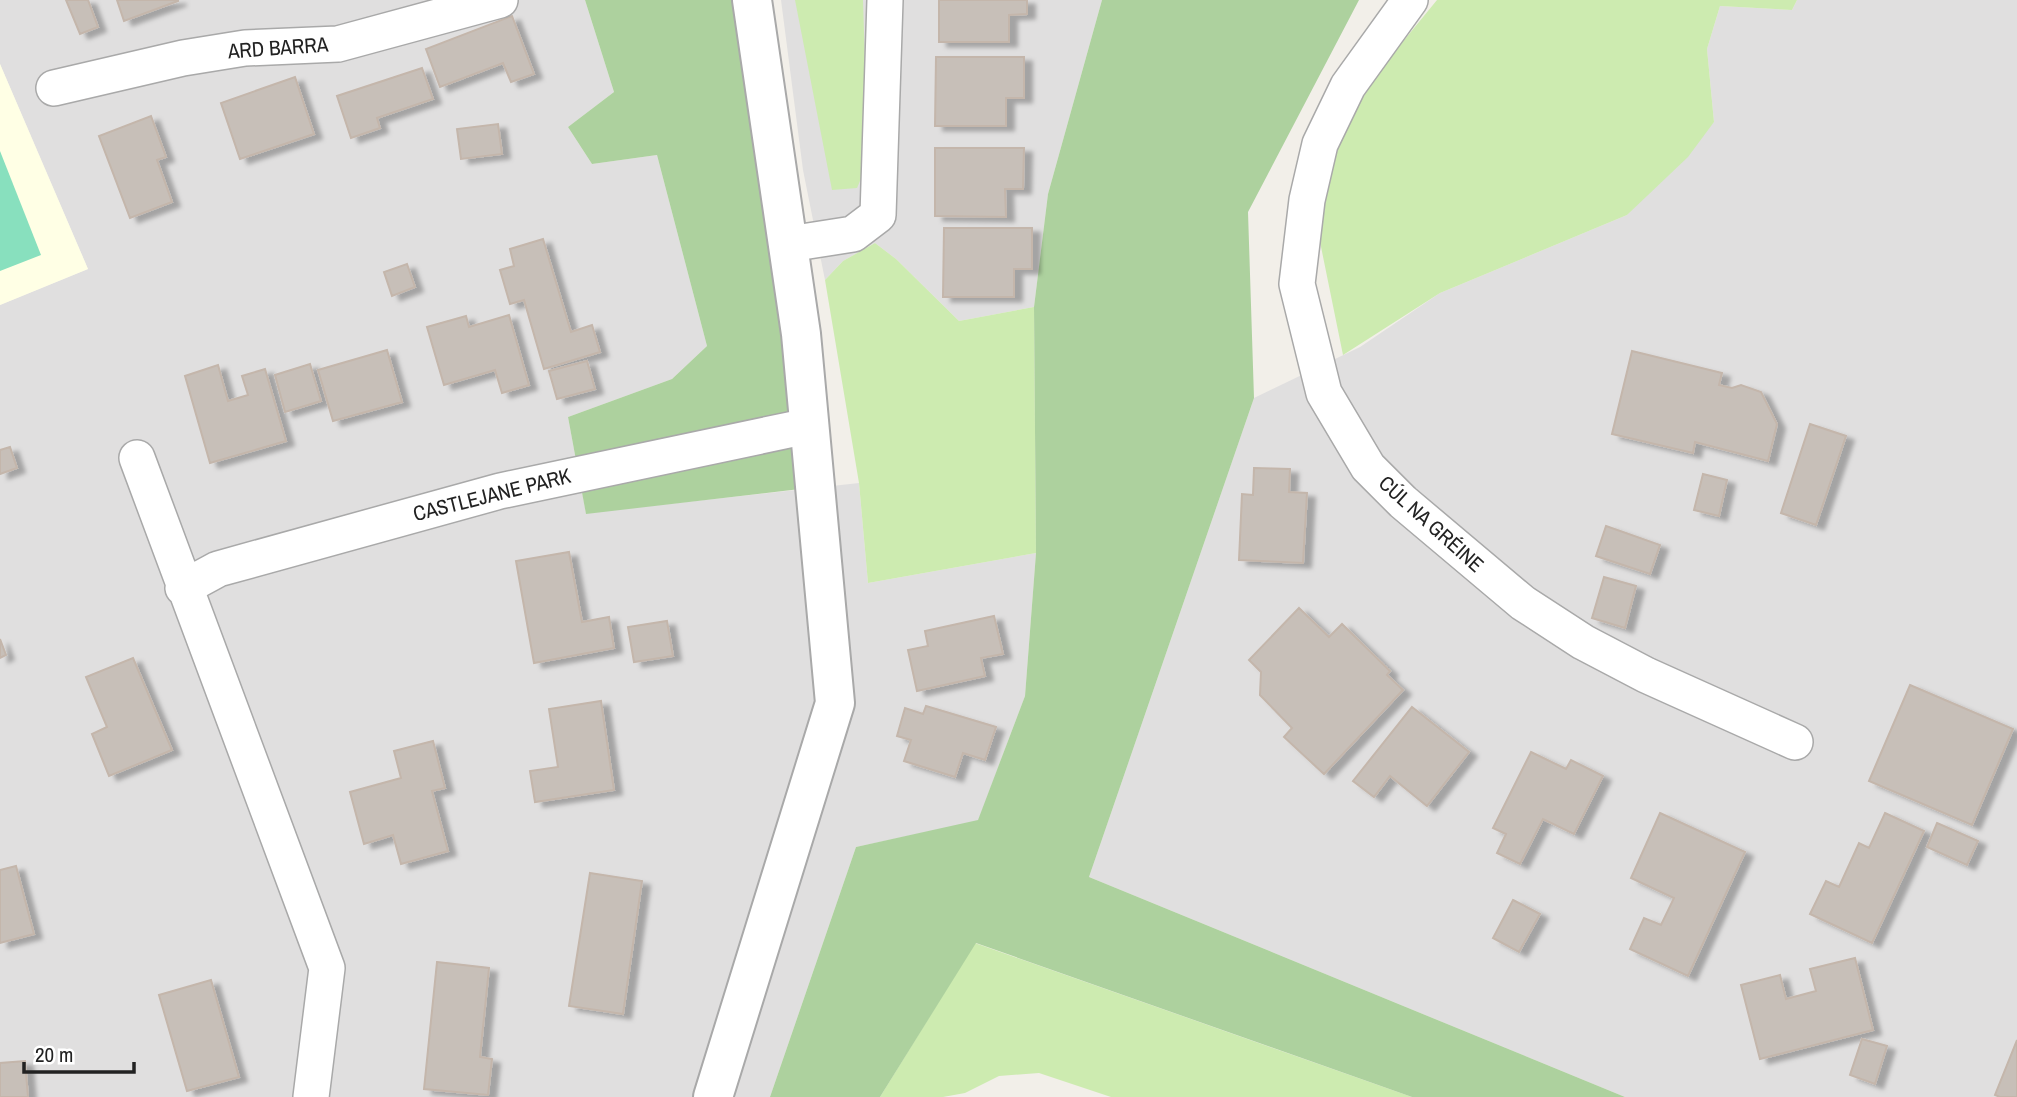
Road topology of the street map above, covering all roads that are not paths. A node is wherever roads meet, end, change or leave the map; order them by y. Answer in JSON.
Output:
{"nodes":[{"id":1,"x":500,"y":0,"type":"edge"},
{"id":2,"x":752,"y":0,"type":"edge"},
{"id":3,"x":885,"y":0,"type":"edge"},
{"id":4,"x":1410,"y":0,"type":"edge"},
{"id":5,"x":54,"y":88,"type":"dead end"},
{"id":6,"x":789,"y":244,"type":"junction"},
{"id":7,"x":808,"y":426,"type":"junction"},
{"id":8,"x":137,"y":458,"type":"dead end"},
{"id":9,"x":183,"y":588,"type":"junction"},
{"id":10,"x":1795,"y":742,"type":"dead end"},
{"id":11,"x":311,"y":1097,"type":"edge"},
{"id":12,"x":713,"y":1097,"type":"edge"}],
"edges":[{"from":1,"to":5,"type":"street","name":"ARD BARRA"},
{"from":2,"to":6,"type":"street"},
{"from":3,"to":6,"type":"street"},
{"from":4,"to":10,"type":"street","name":"CÚL NA GRÉINE"},
{"from":6,"to":7,"type":"street"},
{"from":7,"to":9,"type":"street","name":"CASTLEJANE PARK"},
{"from":7,"to":12,"type":"street"},
{"from":8,"to":9,"type":"street"},
{"from":9,"to":11,"type":"street"}]}
